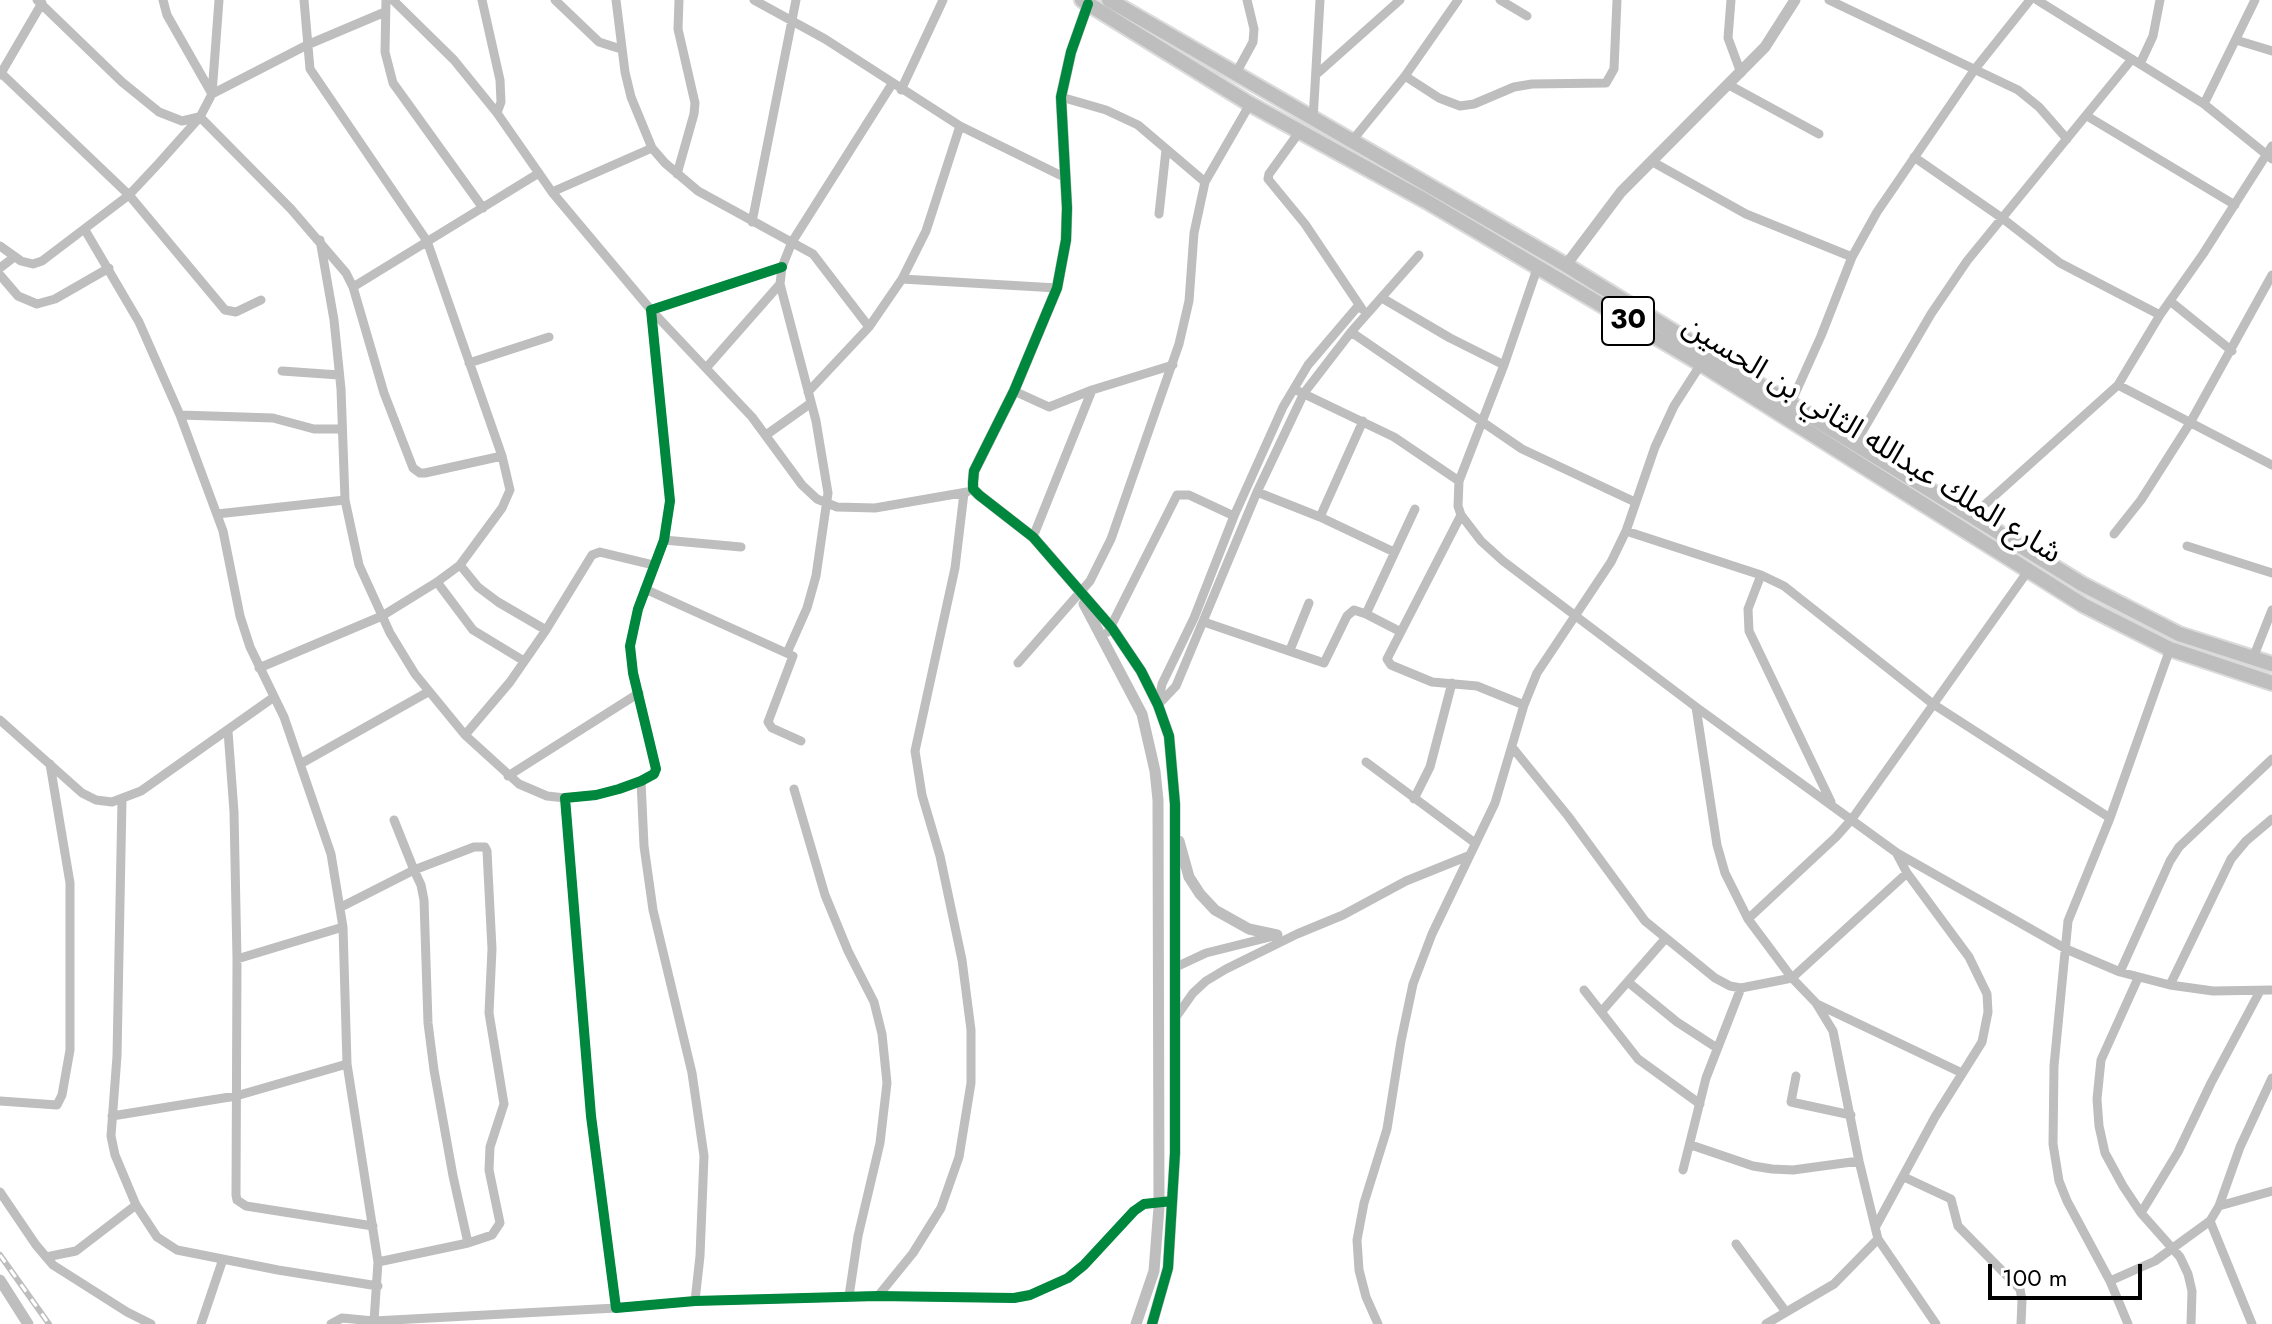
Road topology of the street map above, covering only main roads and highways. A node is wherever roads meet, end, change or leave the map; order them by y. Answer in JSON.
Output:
{"nodes":[{"id":1,"x":1109,"y":0,"type":"edge"},
{"id":2,"x":1085,"y":2,"type":"edge"},
{"id":3,"x":1908,"y":486,"type":"junction"},
{"id":4,"x":1942,"y":507,"type":"junction"},
{"id":5,"x":2272,"y":664,"type":"edge"},
{"id":6,"x":2272,"y":683,"type":"edge"}],
"edges":[{"from":1,"to":3,"type":"main road","name":"شارع الملك عبدالله الثاني بن الحسين","number":"30"},
{"from":2,"to":3,"type":"main road","name":"شارع الملك عبدالله الثاني بن الحسين","number":"30"},
{"from":3,"to":4,"type":"main road","name":"شارع الملك عبدالله الثاني بن الحسين","number":"30"},
{"from":4,"to":5,"type":"main road","name":"شارع الملك عبدالله الثاني بن الحسين","number":"30"},
{"from":4,"to":6,"type":"main road","name":"شارع الملك عبدالله الثاني بن الحسين","number":"30"}]}
